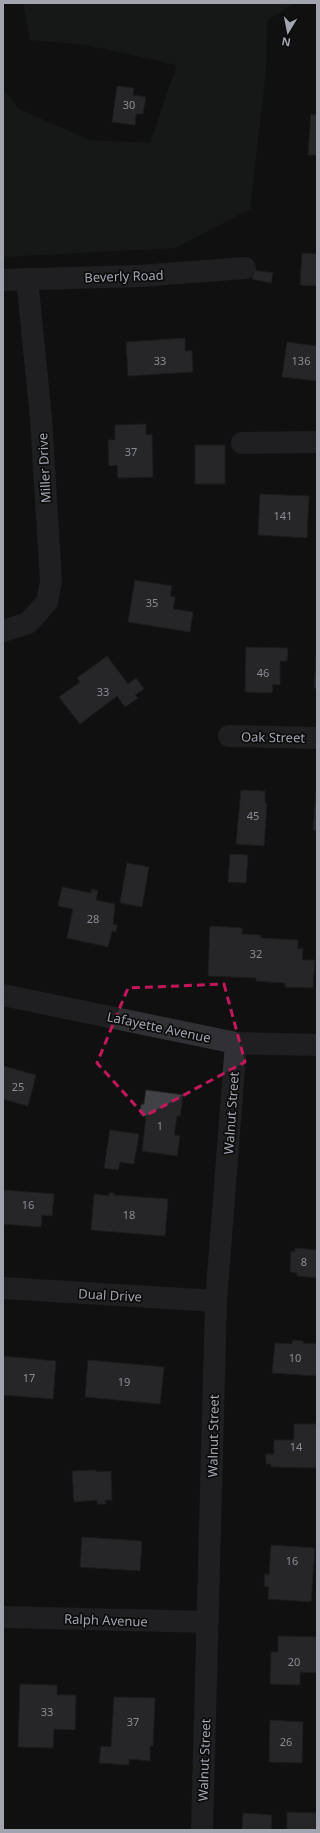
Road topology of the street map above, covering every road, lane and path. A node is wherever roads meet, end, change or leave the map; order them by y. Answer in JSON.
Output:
{"nodes":[{"id":1,"x":245,"y":268,"type":"dead end"},
{"id":2,"x":27,"y":279,"type":"junction"},
{"id":3,"x":3,"y":280,"type":"edge"},
{"id":4,"x":317,"y":442,"type":"edge"},
{"id":5,"x":242,"y":443,"type":"dead end"},
{"id":6,"x":3,"y":631,"type":"edge"},
{"id":7,"x":229,"y":736,"type":"dead end"},
{"id":8,"x":317,"y":738,"type":"edge"},
{"id":9,"x":3,"y":995,"type":"edge"},
{"id":10,"x":236,"y":1043,"type":"junction"},
{"id":11,"x":317,"y":1045,"type":"edge"},
{"id":12,"x":3,"y":1288,"type":"edge"},
{"id":13,"x":216,"y":1301,"type":"junction"},
{"id":14,"x":3,"y":1617,"type":"edge"},
{"id":15,"x":208,"y":1622,"type":"junction"},
{"id":16,"x":202,"y":1830,"type":"edge"}],
"edges":[{"from":1,"to":2,"type":"street","name":"Beverly Road"},
{"from":2,"to":3,"type":"street","name":"Beverly Road"},
{"from":2,"to":6,"type":"street","name":"Miller Drive"},
{"from":4,"to":5,"type":"street"},
{"from":7,"to":8,"type":"street","name":"Oak Street"},
{"from":9,"to":10,"type":"street","name":"Lafayette Avenue"},
{"from":10,"to":11,"type":"street","name":"Lafayette Avenue"},
{"from":10,"to":13,"type":"street","name":"Walnut Street"},
{"from":12,"to":13,"type":"street","name":"Dual Drive"},
{"from":13,"to":15,"type":"street","name":"Walnut Street"},
{"from":14,"to":15,"type":"street","name":"Ralph Avenue"},
{"from":15,"to":16,"type":"street","name":"Walnut Street"}]}
